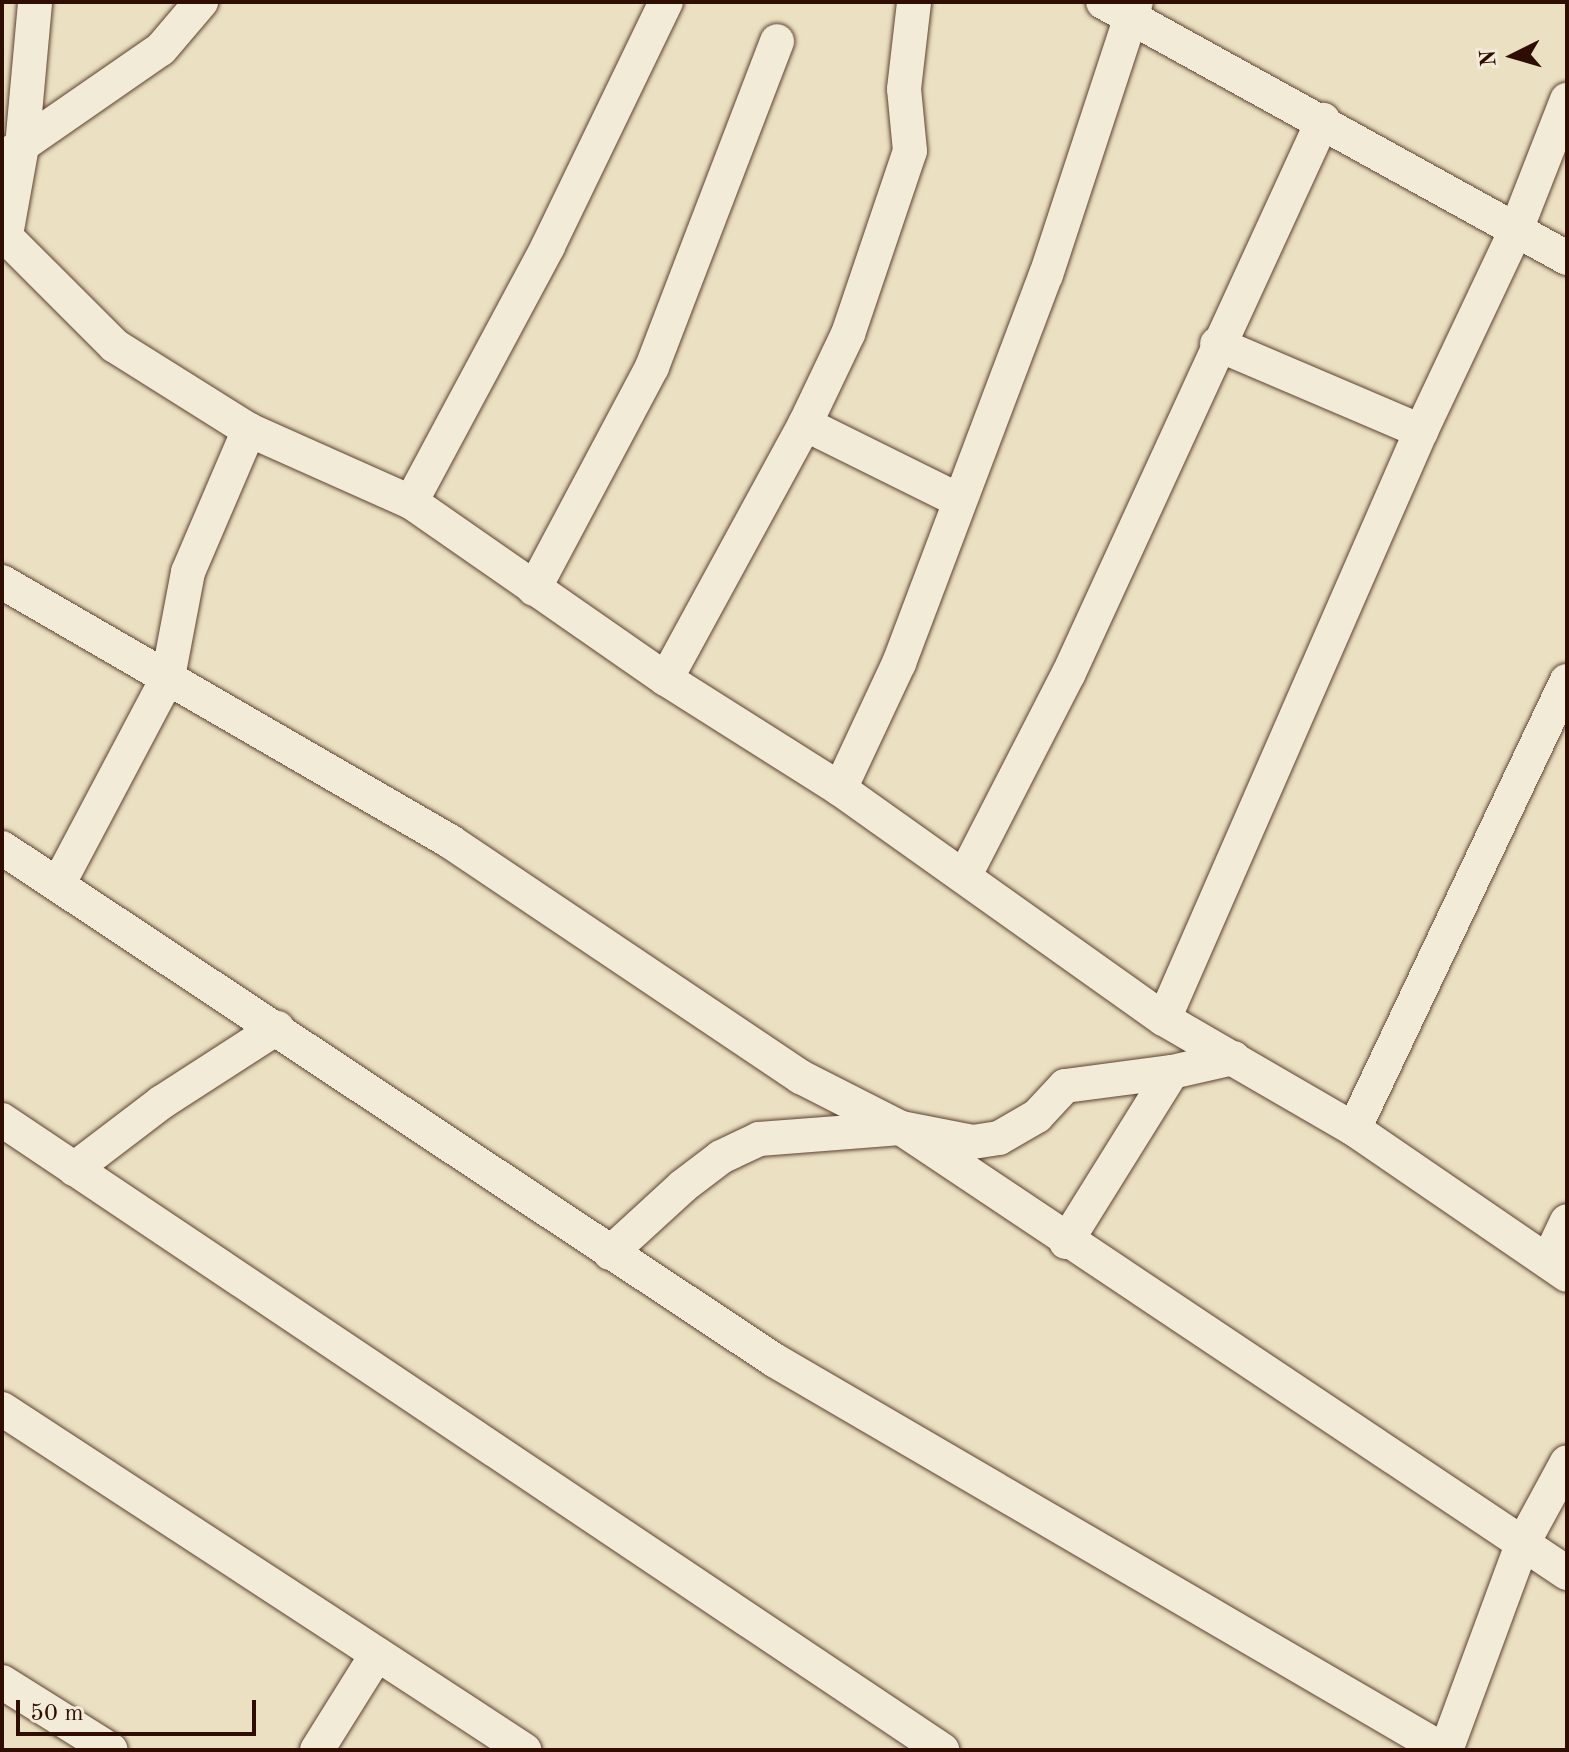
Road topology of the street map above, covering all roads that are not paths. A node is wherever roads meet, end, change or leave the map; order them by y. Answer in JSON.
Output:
{"nodes":[{"id":1,"x":35,"y":2,"type":"edge"},
{"id":2,"x":201,"y":2,"type":"edge"},
{"id":3,"x":666,"y":2,"type":"edge"},
{"id":4,"x":914,"y":2,"type":"edge"},
{"id":5,"x":1123,"y":7,"type":"edge"},
{"id":6,"x":777,"y":41,"type":"dead end"},
{"id":7,"x":1567,"y":100,"type":"edge"},
{"id":8,"x":1323,"y":120,"type":"junction"},
{"id":9,"x":12,"y":153,"type":"edge"},
{"id":10,"x":1516,"y":230,"type":"junction"},
{"id":11,"x":4,"y":234,"type":"edge"},
{"id":12,"x":1567,"y":258,"type":"edge"},
{"id":13,"x":1217,"y":344,"type":"junction"},
{"id":14,"x":805,"y":424,"type":"junction"},
{"id":15,"x":249,"y":430,"type":"junction"},
{"id":16,"x":1421,"y":431,"type":"junction"},
{"id":17,"x":958,"y":500,"type":"junction"},
{"id":18,"x":411,"y":502,"type":"junction"},
{"id":19,"x":2,"y":582,"type":"edge"},
{"id":20,"x":534,"y":589,"type":"junction"},
{"id":21,"x":168,"y":677,"type":"junction"},
{"id":22,"x":666,"y":679,"type":"junction"},
{"id":23,"x":1567,"y":681,"type":"edge"},
{"id":24,"x":840,"y":789,"type":"junction"},
{"id":25,"x":2,"y":848,"type":"edge"},
{"id":26,"x":965,"y":875,"type":"junction"},
{"id":27,"x":59,"y":883,"type":"junction"},
{"id":28,"x":1164,"y":1019,"type":"junction"},
{"id":29,"x":277,"y":1028,"type":"junction"},
{"id":30,"x":1233,"y":1058,"type":"junction"},
{"id":31,"x":1172,"y":1072,"type":"junction"},
{"id":32,"x":2,"y":1120,"type":"edge"},
{"id":33,"x":901,"y":1128,"type":"junction"},
{"id":34,"x":1354,"y":1129,"type":"junction"},
{"id":35,"x":74,"y":1169,"type":"junction"},
{"id":36,"x":1567,"y":1221,"type":"edge"},
{"id":37,"x":1066,"y":1242,"type":"junction"},
{"id":38,"x":610,"y":1253,"type":"junction"},
{"id":39,"x":1557,"y":1268,"type":"edge"},
{"id":40,"x":2,"y":1409,"type":"edge"},
{"id":41,"x":1567,"y":1462,"type":"edge"},
{"id":42,"x":1522,"y":1545,"type":"junction"},
{"id":43,"x":1567,"y":1573,"type":"edge"},
{"id":44,"x":377,"y":1654,"type":"junction"},
{"id":45,"x":2,"y":1682,"type":"edge"},
{"id":46,"x":111,"y":1750,"type":"edge"},
{"id":47,"x":317,"y":1750,"type":"edge"},
{"id":48,"x":524,"y":1750,"type":"edge"},
{"id":49,"x":942,"y":1750,"type":"edge"},
{"id":50,"x":1445,"y":1750,"type":"edge"}],
"edges":[{"from":1,"to":9,"type":"street"},
{"from":2,"to":9,"type":"street"},
{"from":3,"to":18,"type":"street"},
{"from":4,"to":14,"type":"street"},
{"from":5,"to":8,"type":"street"},
{"from":5,"to":17,"type":"street"},
{"from":6,"to":20,"type":"street"},
{"from":7,"to":10,"type":"street"},
{"from":8,"to":10,"type":"street"},
{"from":8,"to":13,"type":"street"},
{"from":9,"to":11,"type":"street"},
{"from":10,"to":12,"type":"street"},
{"from":10,"to":16,"type":"street"},
{"from":11,"to":15,"type":"street"},
{"from":13,"to":16,"type":"street"},
{"from":13,"to":26,"type":"street"},
{"from":14,"to":17,"type":"street"},
{"from":14,"to":22,"type":"street"},
{"from":15,"to":18,"type":"street"},
{"from":15,"to":21,"type":"street"},
{"from":16,"to":28,"type":"street"},
{"from":17,"to":24,"type":"street"},
{"from":18,"to":20,"type":"street"},
{"from":19,"to":21,"type":"street"},
{"from":20,"to":22,"type":"street"},
{"from":21,"to":27,"type":"street"},
{"from":21,"to":33,"type":"street"},
{"from":22,"to":24,"type":"street"},
{"from":23,"to":34,"type":"street"},
{"from":24,"to":26,"type":"street"},
{"from":25,"to":27,"type":"street"},
{"from":26,"to":28,"type":"street"},
{"from":27,"to":29,"type":"street"},
{"from":28,"to":30,"type":"street"},
{"from":29,"to":35,"type":"street"},
{"from":29,"to":38,"type":"street"},
{"from":30,"to":31,"type":"street"},
{"from":30,"to":34,"type":"street"},
{"from":31,"to":33,"type":"street"},
{"from":31,"to":37,"type":"street"},
{"from":32,"to":35,"type":"street"},
{"from":33,"to":37,"type":"street"},
{"from":33,"to":38,"type":"street"},
{"from":34,"to":39,"type":"street"},
{"from":35,"to":49,"type":"street"},
{"from":36,"to":39,"type":"street"},
{"from":37,"to":42,"type":"street"},
{"from":38,"to":50,"type":"street"},
{"from":40,"to":44,"type":"street"},
{"from":41,"to":42,"type":"street"},
{"from":42,"to":43,"type":"street"},
{"from":42,"to":50,"type":"street"},
{"from":44,"to":47,"type":"street"},
{"from":44,"to":48,"type":"street"},
{"from":45,"to":46,"type":"street"}]}
